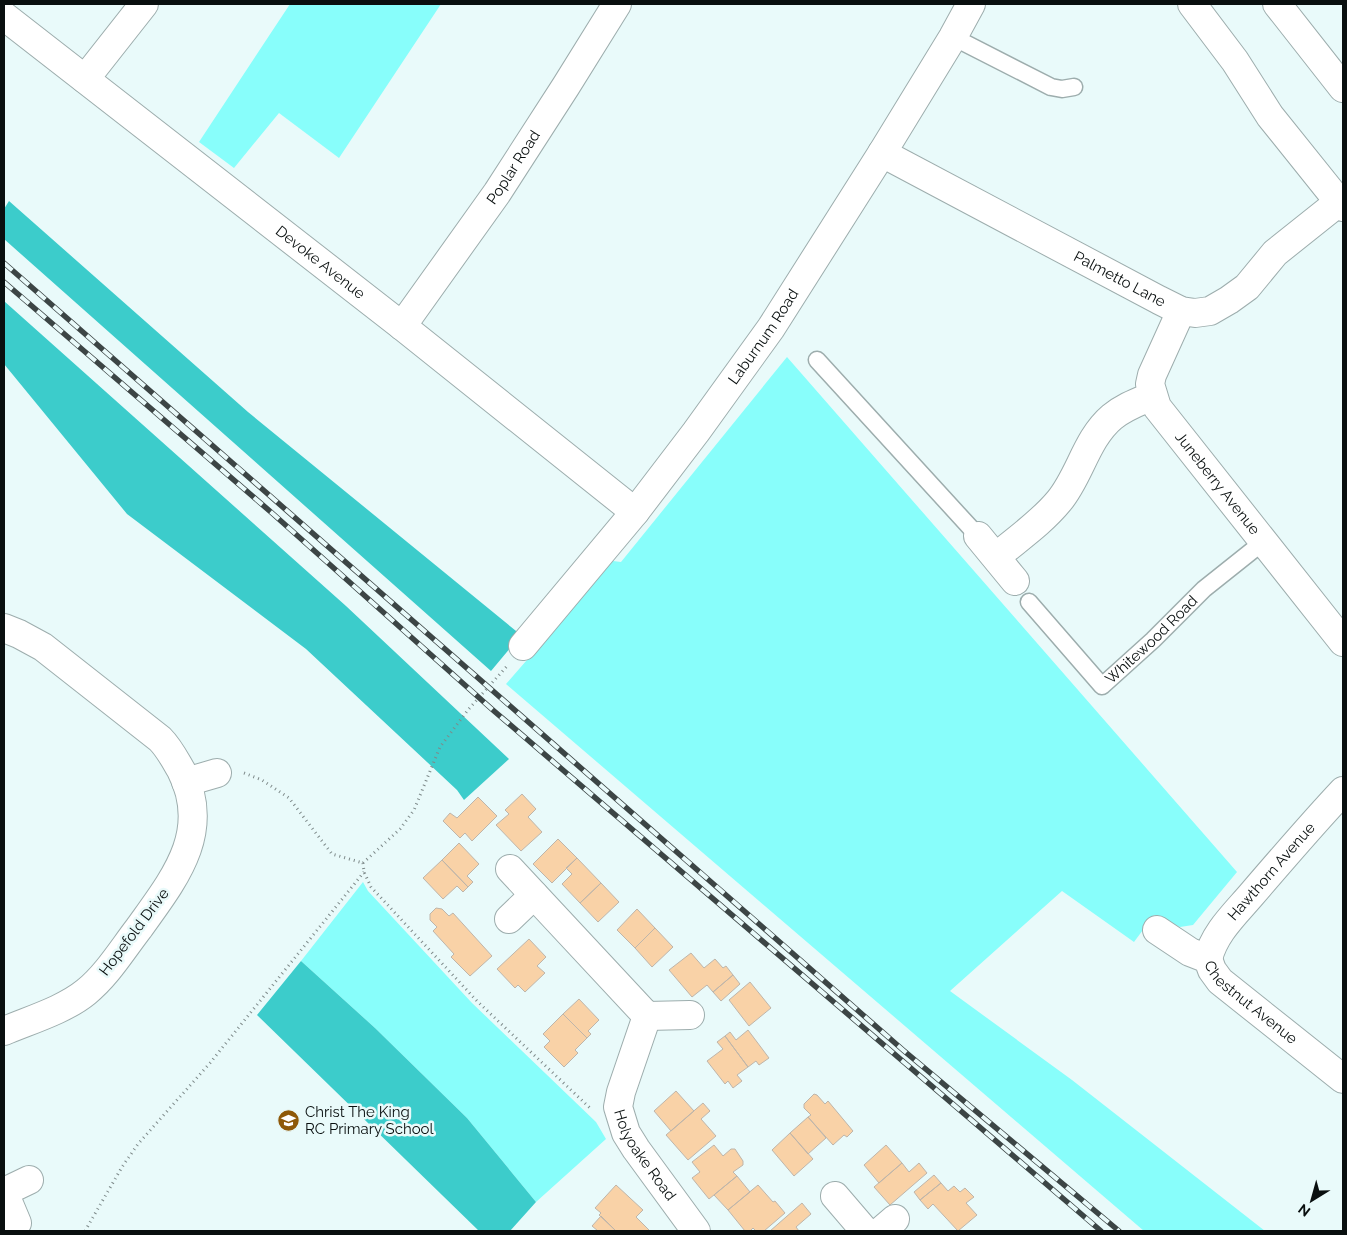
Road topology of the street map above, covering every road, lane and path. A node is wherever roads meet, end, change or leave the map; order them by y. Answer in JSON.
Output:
{"nodes":[{"id":1,"x":144,"y":4,"type":"edge"},
{"id":2,"x":617,"y":4,"type":"edge"},
{"id":3,"x":971,"y":4,"type":"edge"},
{"id":4,"x":1192,"y":4,"type":"edge"},
{"id":5,"x":1277,"y":4,"type":"edge"},
{"id":6,"x":4,"y":16,"type":"edge"},
{"id":7,"x":953,"y":37,"type":"junction"},
{"id":8,"x":85,"y":79,"type":"junction"},
{"id":9,"x":1074,"y":87,"type":"dead end"},
{"id":10,"x":1343,"y":88,"type":"edge"},
{"id":11,"x":882,"y":153,"type":"junction"},
{"id":12,"x":1341,"y":205,"type":"edge"},
{"id":13,"x":1182,"y":311,"type":"junction"},
{"id":14,"x":402,"y":326,"type":"junction"},
{"id":15,"x":817,"y":360,"type":"dead end"},
{"id":16,"x":1152,"y":396,"type":"junction"},
{"id":17,"x":635,"y":512,"type":"junction"},
{"id":18,"x":978,"y":536,"type":"joint"},
{"id":19,"x":1263,"y":542,"type":"junction"},
{"id":20,"x":996,"y":557,"type":"junction"},
{"id":21,"x":1022,"y":591,"type":"joint"},
{"id":22,"x":4,"y":628,"type":"edge"},
{"id":23,"x":1343,"y":642,"type":"edge"},
{"id":24,"x":523,"y":646,"type":"joint"},
{"id":25,"x":217,"y":773,"type":"joint"},
{"id":26,"x":186,"y":782,"type":"junction"},
{"id":27,"x":1343,"y":790,"type":"edge"},
{"id":28,"x":363,"y":863,"type":"junction"},
{"id":29,"x":510,"y":869,"type":"dead end"},
{"id":30,"x":364,"y":872,"type":"junction"},
{"id":31,"x":534,"y":895,"type":"junction"},
{"id":32,"x":509,"y":919,"type":"dead end"},
{"id":33,"x":1158,"y":930,"type":"dead end"},
{"id":34,"x":1208,"y":959,"type":"junction"},
{"id":35,"x":690,"y":1015,"type":"dead end"},
{"id":36,"x":647,"y":1016,"type":"junction"},
{"id":37,"x":4,"y":1031,"type":"edge"},
{"id":38,"x":1343,"y":1079,"type":"edge"},
{"id":39,"x":622,"y":1120,"type":"junction"},
{"id":40,"x":29,"y":1180,"type":"dead end"},
{"id":41,"x":4,"y":1192,"type":"edge"},
{"id":42,"x":835,"y":1196,"type":"dead end"},
{"id":43,"x":17,"y":1223,"type":"dead end"},
{"id":44,"x":85,"y":1231,"type":"edge"},
{"id":45,"x":696,"y":1231,"type":"edge"},
{"id":46,"x":865,"y":1231,"type":"edge"}],
"edges":[{"from":1,"to":8,"type":"street"},
{"from":2,"to":14,"type":"street","name":"Poplar Road"},
{"from":3,"to":7,"type":"street","name":"Laburnum Road"},
{"from":4,"to":12,"type":"street"},
{"from":5,"to":10,"type":"street"},
{"from":6,"to":8,"type":"street","name":"Devoke Avenue"},
{"from":7,"to":9,"type":"lane"},
{"from":7,"to":11,"type":"street","name":"Laburnum Road"},
{"from":8,"to":14,"type":"street","name":"Devoke Avenue"},
{"from":11,"to":13,"type":"street","name":"Palmetto Lane"},
{"from":11,"to":17,"type":"street","name":"Laburnum Road"},
{"from":12,"to":13,"type":"street","name":"Palmetto Lane"},
{"from":13,"to":16,"type":"street"},
{"from":14,"to":17,"type":"street","name":"Devoke Avenue"},
{"from":15,"to":18,"type":"lane","name":"Whitewood Road"},
{"from":16,"to":19,"type":"street","name":"Juneberry Avenue"},
{"from":16,"to":20,"type":"street"},
{"from":17,"to":24,"type":"street","name":"Laburnum Road"},
{"from":18,"to":20,"type":"street","name":"Whitewood Road"},
{"from":19,"to":21,"type":"lane","name":"Whitewood Road"},
{"from":19,"to":23,"type":"street","name":"Juneberry Avenue"},
{"from":20,"to":21,"type":"street","name":"Whitewood Road"},
{"from":22,"to":26,"type":"street","name":"Hopefold Drive"},
{"from":24,"to":28,"type":"path"},
{"from":25,"to":26,"type":"street"},
{"from":25,"to":28,"type":"path"},
{"from":26,"to":37,"type":"street","name":"Hopefold Drive"},
{"from":27,"to":34,"type":"street","name":"Hawthorn Avenue"},
{"from":28,"to":30,"type":"path"},
{"from":29,"to":31,"type":"street"},
{"from":30,"to":39,"type":"path"},
{"from":30,"to":44,"type":"path"},
{"from":31,"to":32,"type":"street"},
{"from":31,"to":36,"type":"street"},
{"from":33,"to":34,"type":"street","name":"Chestnut Avenue"},
{"from":34,"to":38,"type":"street","name":"Chestnut Avenue"},
{"from":35,"to":36,"type":"street"},
{"from":36,"to":39,"type":"street","name":"Holyoake Road"},
{"from":39,"to":45,"type":"street","name":"Holyoake Road"},
{"from":40,"to":41,"type":"street"},
{"from":41,"to":43,"type":"street"},
{"from":42,"to":46,"type":"street"}]}
